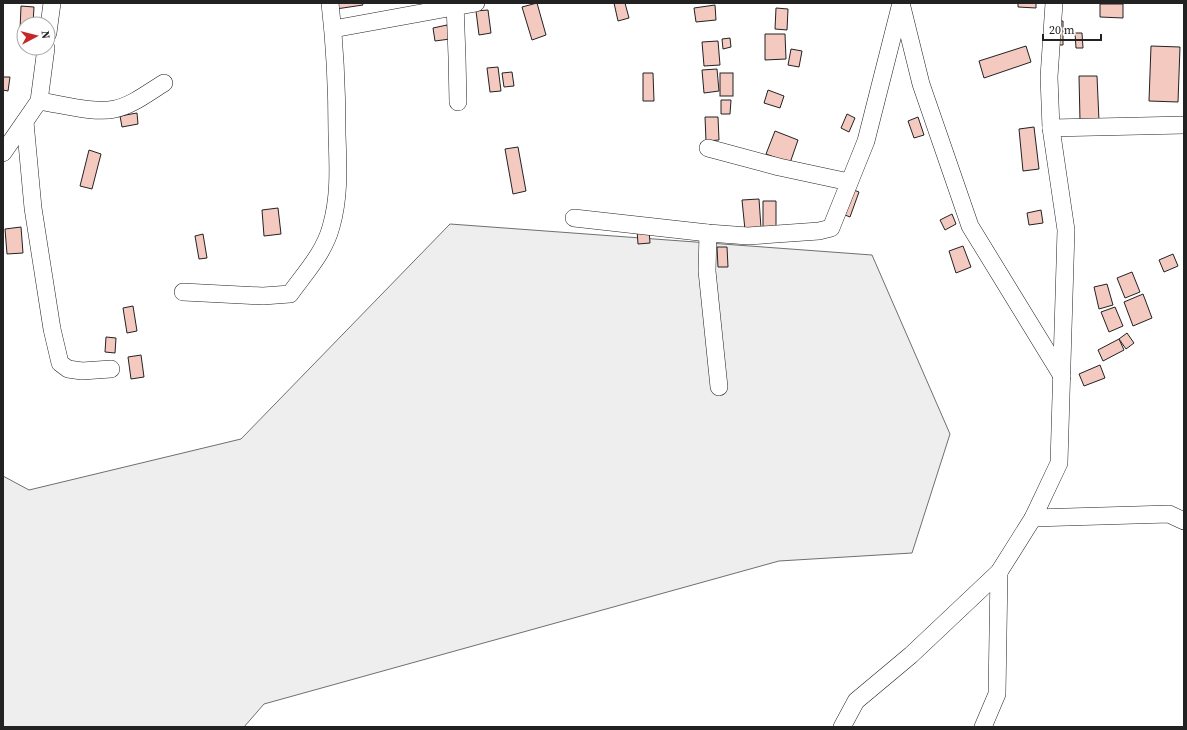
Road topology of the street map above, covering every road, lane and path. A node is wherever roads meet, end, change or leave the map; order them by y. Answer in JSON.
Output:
{"nodes":[{"id":1,"x":52,"y":3,"type":"edge"},
{"id":2,"x":330,"y":3,"type":"edge"},
{"id":3,"x":476,"y":3,"type":"edge"},
{"id":4,"x":901,"y":3,"type":"edge"},
{"id":5,"x":1054,"y":3,"type":"edge"},
{"id":6,"x":455,"y":5,"type":"edge"},
{"id":7,"x":50,"y":16,"type":"edge"},
{"id":8,"x":333,"y":29,"type":"junction"},
{"id":9,"x":45,"y":56,"type":"edge"},
{"id":10,"x":164,"y":83,"type":"dead end"},
{"id":11,"x":39,"y":101,"type":"junction"},
{"id":12,"x":458,"y":102,"type":"dead end"},
{"id":13,"x":25,"y":122,"type":"junction"},
{"id":14,"x":1184,"y":125,"type":"edge"},
{"id":15,"x":1051,"y":128,"type":"junction"},
{"id":16,"x":708,"y":148,"type":"dead end"},
{"id":17,"x":3,"y":153,"type":"edge"},
{"id":18,"x":849,"y":182,"type":"junction"},
{"id":19,"x":574,"y":218,"type":"dead end"},
{"id":20,"x":708,"y":233,"type":"junction"},
{"id":21,"x":183,"y":292,"type":"dead end"},
{"id":22,"x":111,"y":370,"type":"dead end"},
{"id":23,"x":1062,"y":376,"type":"junction"},
{"id":24,"x":719,"y":387,"type":"dead end"},
{"id":25,"x":1033,"y":518,"type":"junction"},
{"id":26,"x":1184,"y":521,"type":"edge"},
{"id":27,"x":999,"y":572,"type":"junction"},
{"id":28,"x":842,"y":727,"type":"edge"},
{"id":29,"x":983,"y":727,"type":"edge"}],
"edges":[{"from":1,"to":7,"type":"street"},
{"from":2,"to":8,"type":"street"},
{"from":3,"to":6,"type":"street"},
{"from":4,"to":18,"type":"street"},
{"from":4,"to":23,"type":"street"},
{"from":5,"to":15,"type":"street"},
{"from":6,"to":8,"type":"street"},
{"from":6,"to":12,"type":"street"},
{"from":8,"to":21,"type":"street"},
{"from":9,"to":11,"type":"street"},
{"from":10,"to":11,"type":"street"},
{"from":11,"to":13,"type":"street"},
{"from":13,"to":17,"type":"street"},
{"from":13,"to":22,"type":"street"},
{"from":14,"to":15,"type":"street"},
{"from":15,"to":23,"type":"street"},
{"from":16,"to":18,"type":"street"},
{"from":18,"to":20,"type":"street"},
{"from":19,"to":20,"type":"street"},
{"from":20,"to":24,"type":"street"},
{"from":23,"to":25,"type":"street"},
{"from":25,"to":26,"type":"street"},
{"from":25,"to":27,"type":"street"},
{"from":27,"to":28,"type":"street"},
{"from":27,"to":29,"type":"street"}]}
